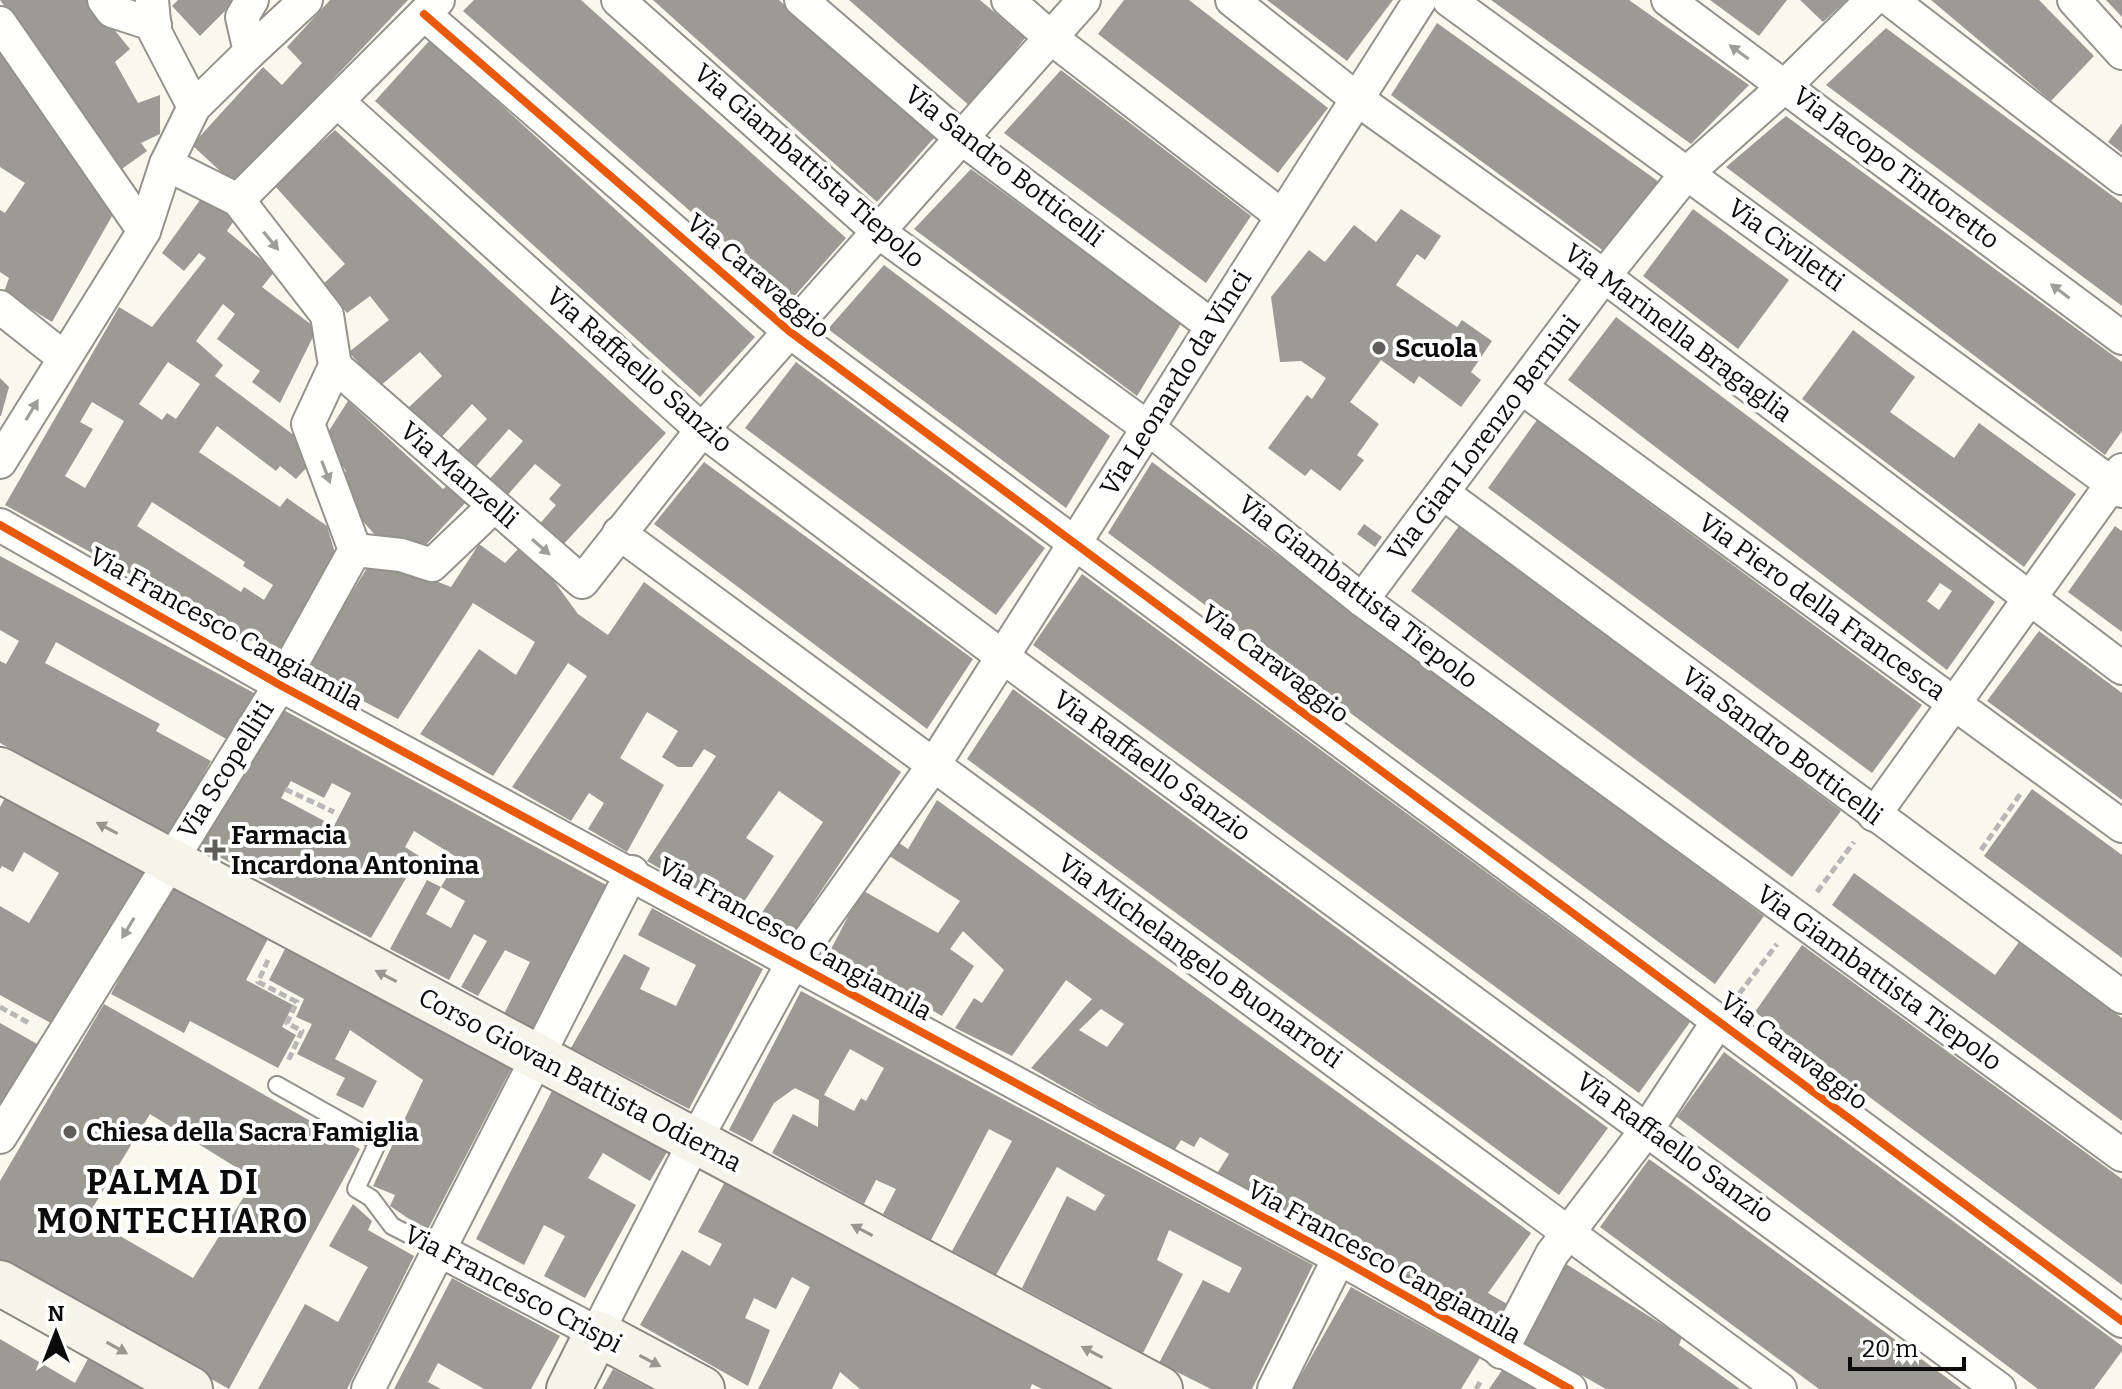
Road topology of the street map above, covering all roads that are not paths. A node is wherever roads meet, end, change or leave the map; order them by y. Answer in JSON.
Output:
{"nodes":[{"id":1,"x":104,"y":0,"type":"edge"},
{"id":2,"x":252,"y":0,"type":"edge"},
{"id":3,"x":306,"y":0,"type":"edge"},
{"id":4,"x":618,"y":0,"type":"edge"},
{"id":5,"x":801,"y":0,"type":"edge"},
{"id":6,"x":1008,"y":0,"type":"edge"},
{"id":7,"x":1084,"y":0,"type":"edge"},
{"id":8,"x":1232,"y":0,"type":"edge"},
{"id":9,"x":1420,"y":0,"type":"edge"},
{"id":10,"x":1449,"y":0,"type":"edge"},
{"id":11,"x":1668,"y":0,"type":"edge"},
{"id":12,"x":1872,"y":0,"type":"edge"},
{"id":13,"x":1891,"y":0,"type":"edge"},
{"id":14,"x":2074,"y":0,"type":"edge"},
{"id":15,"x":431,"y":7,"type":"edge"},
{"id":16,"x":154,"y":12,"type":"edge"},
{"id":17,"x":0,"y":23,"type":"edge"},
{"id":18,"x":1050,"y":37,"type":"junction"},
{"id":19,"x":250,"y":52,"type":"junction"},
{"id":20,"x":2122,"y":53,"type":"edge"},
{"id":21,"x":1786,"y":85,"type":"junction"},
{"id":22,"x":1357,"y":99,"type":"junction"},
{"id":23,"x":337,"y":101,"type":"junction"},
{"id":24,"x":194,"y":107,"type":"junction"},
{"id":25,"x":960,"y":137,"type":"junction"},
{"id":26,"x":166,"y":164,"type":"junction"},
{"id":27,"x":1687,"y":173,"type":"junction"},
{"id":28,"x":2122,"y":178,"type":"edge"},
{"id":29,"x":238,"y":200,"type":"junction"},
{"id":30,"x":1282,"y":216,"type":"junction"},
{"id":31,"x":144,"y":231,"type":"junction"},
{"id":32,"x":880,"y":233,"type":"junction"},
{"id":33,"x":1604,"y":276,"type":"junction"},
{"id":34,"x":0,"y":307,"type":"edge"},
{"id":35,"x":1212,"y":326,"type":"junction"},
{"id":36,"x":789,"y":331,"type":"junction"},
{"id":37,"x":2122,"y":338,"type":"edge"},
{"id":38,"x":63,"y":357,"type":"junction"},
{"id":39,"x":335,"y":366,"type":"junction"},
{"id":40,"x":1522,"y":388,"type":"junction"},
{"id":41,"x":1147,"y":427,"type":"junction"},
{"id":42,"x":702,"y":430,"type":"junction"},
{"id":43,"x":0,"y":462,"type":"edge"},
{"id":44,"x":2119,"y":482,"type":"edge"},
{"id":45,"x":1443,"y":493,"type":"junction"},
{"id":46,"x":494,"y":506,"type":"junction"},
{"id":47,"x":0,"y":525,"type":"edge"},
{"id":48,"x":619,"y":533,"type":"junction"},
{"id":49,"x":1076,"y":541,"type":"junction"},
{"id":50,"x":355,"y":550,"type":"junction"},
{"id":51,"x":1362,"y":600,"type":"junction"},
{"id":52,"x":2029,"y":600,"type":"junction"},
{"id":53,"x":1003,"y":657,"type":"junction"},
{"id":54,"x":2122,"y":668,"type":"edge"},
{"id":55,"x":280,"y":685,"type":"junction"},
{"id":56,"x":1953,"y":702,"type":"junction"},
{"id":57,"x":933,"y":766,"type":"junction"},
{"id":58,"x":0,"y":770,"type":"edge"},
{"id":59,"x":1874,"y":815,"type":"junction"},
{"id":60,"x":2122,"y":826,"type":"edge"},
{"id":61,"x":168,"y":861,"type":"junction"},
{"id":62,"x":632,"y":872,"type":"junction"},
{"id":63,"x":792,"y":964,"type":"junction"},
{"id":64,"x":2122,"y":997,"type":"edge"},
{"id":65,"x":1719,"y":1020,"type":"junction"},
{"id":66,"x":537,"y":1057,"type":"junction"},
{"id":67,"x":277,"y":1085,"type":"road end"},
{"id":68,"x":1648,"y":1128,"type":"junction"},
{"id":69,"x":0,"y":1137,"type":"edge"},
{"id":70,"x":695,"y":1141,"type":"junction"},
{"id":71,"x":2122,"y":1155,"type":"edge"},
{"id":72,"x":1569,"y":1231,"type":"junction"},
{"id":73,"x":439,"y":1250,"type":"junction"},
{"id":74,"x":1339,"y":1258,"type":"junction"},
{"id":75,"x":0,"y":1283,"type":"edge"},
{"id":76,"x":2122,"y":1321,"type":"edge"},
{"id":77,"x":597,"y":1333,"type":"junction"},
{"id":78,"x":1501,"y":1352,"type":"junction"},
{"id":79,"x":190,"y":1389,"type":"edge"},
{"id":80,"x":368,"y":1389,"type":"edge"},
{"id":81,"x":569,"y":1389,"type":"edge"},
{"id":82,"x":702,"y":1389,"type":"edge"},
{"id":83,"x":1160,"y":1389,"type":"edge"},
{"id":84,"x":1274,"y":1389,"type":"edge"},
{"id":85,"x":1570,"y":1389,"type":"edge"},
{"id":86,"x":1780,"y":1389,"type":"edge"},
{"id":87,"x":1999,"y":1389,"type":"edge"}],
"edges":[{"from":1,"to":16,"type":"street"},
{"from":2,"to":19,"type":"street"},
{"from":3,"to":19,"type":"street"},
{"from":4,"to":32,"type":"street","name":"Via Giambattista Tiepolo"},
{"from":5,"to":25,"type":"street","name":"Via Sandro Botticelli"},
{"from":6,"to":18,"type":"street"},
{"from":7,"to":18,"type":"street"},
{"from":8,"to":22,"type":"street","name":"Via Marinella Bragaglia"},
{"from":9,"to":22,"type":"street","name":"Via Leonardo da Vinci"},
{"from":10,"to":27,"type":"street","name":"Via Civiletti"},
{"from":21,"to":11,"type":"street","name":"Via Jacopo Tintoretto","one_way":true},
{"from":12,"to":21,"type":"street","name":"Via Gian Lorenzo Bernini"},
{"from":13,"to":28,"type":"street"},
{"from":14,"to":20,"type":"street"},
{"from":15,"to":23,"type":"street"},
{"from":15,"to":36,"type":"street","name":"Via Caravaggio"},
{"from":16,"to":24,"type":"street"},
{"from":17,"to":31,"type":"street"},
{"from":18,"to":25,"type":"street"},
{"from":18,"to":30,"type":"street"},
{"from":19,"to":24,"type":"street"},
{"from":21,"to":27,"type":"street","name":"Via Gian Lorenzo Bernini"},
{"from":37,"to":21,"type":"street","name":"Via Jacopo Tintoretto","one_way":true},
{"from":22,"to":30,"type":"street","name":"Via Leonardo da Vinci"},
{"from":22,"to":33,"type":"street","name":"Via Marinella Bragaglia"},
{"from":23,"to":29,"type":"street"},
{"from":23,"to":42,"type":"street","name":"Via Raffaello Sanzio"},
{"from":24,"to":26,"type":"street"},
{"from":25,"to":32,"type":"street"},
{"from":25,"to":35,"type":"street","name":"Via Sandro Botticelli"},
{"from":26,"to":29,"type":"street"},
{"from":26,"to":31,"type":"street"},
{"from":27,"to":33,"type":"street","name":"Via Gian Lorenzo Bernini"},
{"from":27,"to":44,"type":"street","name":"Via Civiletti"},
{"from":29,"to":39,"type":"street","one_way":true},
{"from":30,"to":35,"type":"street","name":"Via Leonardo da Vinci"},
{"from":31,"to":38,"type":"street"},
{"from":32,"to":36,"type":"street"},
{"from":32,"to":41,"type":"street","name":"Via Giambattista Tiepolo"},
{"from":33,"to":40,"type":"street","name":"Via Gian Lorenzo Bernini"},
{"from":33,"to":52,"type":"street","name":"Via Marinella Bragaglia"},
{"from":34,"to":38,"type":"street"},
{"from":35,"to":41,"type":"street","name":"Via Leonardo da Vinci"},
{"from":36,"to":42,"type":"street"},
{"from":36,"to":49,"type":"street","name":"Via Caravaggio"},
{"from":43,"to":38,"type":"street","one_way":true},
{"from":39,"to":46,"type":"street","name":"Via Manzelli"},
{"from":39,"to":50,"type":"street","one_way":true},
{"from":40,"to":45,"type":"street","name":"Via Gian Lorenzo Bernini"},
{"from":40,"to":56,"type":"street","name":"Via Piero della Francesca"},
{"from":41,"to":49,"type":"street","name":"Via Leonardo da Vinci"},
{"from":41,"to":51,"type":"street","name":"Via Giambattista Tiepolo"},
{"from":42,"to":48,"type":"street"},
{"from":42,"to":53,"type":"street","name":"Via Raffaello Sanzio"},
{"from":44,"to":52,"type":"street"},
{"from":45,"to":51,"type":"street","name":"Via Gian Lorenzo Bernini"},
{"from":45,"to":59,"type":"street","name":"Via Sandro Botticelli"},
{"from":46,"to":48,"type":"street","name":"Via Manzelli","one_way":true},
{"from":46,"to":50,"type":"street"},
{"from":47,"to":55,"type":"street","name":"Via Francesco Cangiamila"},
{"from":48,"to":57,"type":"street","name":"Via Michelangelo Buonarroti"},
{"from":49,"to":53,"type":"street","name":"Via Leonardo da Vinci"},
{"from":49,"to":65,"type":"street","name":"Via Caravaggio"},
{"from":50,"to":55,"type":"street","name":"Via Scopelliti"},
{"from":51,"to":71,"type":"street","name":"Via Giambattista Tiepolo"},
{"from":52,"to":54,"type":"street","name":"Via Marinella Bragaglia"},
{"from":52,"to":56,"type":"street"},
{"from":53,"to":57,"type":"street","name":"Via Leonardo da Vinci"},
{"from":53,"to":68,"type":"street","name":"Via Raffaello Sanzio"},
{"from":55,"to":61,"type":"street","name":"Via Scopelliti"},
{"from":55,"to":62,"type":"street","name":"Via Francesco Cangiamila"},
{"from":56,"to":59,"type":"street"},
{"from":56,"to":60,"type":"street","name":"Via Piero della Francesca"},
{"from":57,"to":63,"type":"street","name":"Via Leonardo da Vinci"},
{"from":57,"to":72,"type":"street","name":"Via Michelangelo Buonarroti"},
{"from":61,"to":58,"type":"main road","name":"Corso Giovan Battista Odierna","one_way":true},
{"from":59,"to":64,"type":"street","name":"Via Sandro Botticelli"},
{"from":66,"to":61,"type":"main road","name":"Corso Giovan Battista Odierna","one_way":true},
{"from":61,"to":69,"type":"street","name":"Via Scopelliti","one_way":true},
{"from":62,"to":63,"type":"street","name":"Via Francesco Cangiamila"},
{"from":62,"to":66,"type":"street"},
{"from":63,"to":70,"type":"street","name":"Via Leonardo da Vinci"},
{"from":63,"to":74,"type":"street","name":"Via Francesco Cangiamila"},
{"from":65,"to":68,"type":"street"},
{"from":65,"to":76,"type":"street","name":"Via Caravaggio"},
{"from":66,"to":70,"type":"main road","name":"Corso Giovan Battista Odierna"},
{"from":66,"to":73,"type":"street"},
{"from":67,"to":73,"type":"lane","name":"Via Francesco Crispi"},
{"from":68,"to":72,"type":"street"},
{"from":68,"to":87,"type":"street","name":"Via Raffaello Sanzio"},
{"from":70,"to":77,"type":"street","name":"Via Leonardo da Vinci"},
{"from":83,"to":70,"type":"main road","name":"Corso Giovan Battista Odierna","one_way":true},
{"from":72,"to":78,"type":"street"},
{"from":72,"to":86,"type":"street","name":"Via Michelangelo Buonarroti"},
{"from":73,"to":77,"type":"street","name":"Via Francesco Crispi"},
{"from":73,"to":80,"type":"street"},
{"from":74,"to":78,"type":"street","name":"Via Francesco Cangiamila"},
{"from":74,"to":84,"type":"street"},
{"from":75,"to":79,"type":"main road","one_way":true},
{"from":77,"to":81,"type":"main road"},
{"from":77,"to":82,"type":"main road","name":"Via Francesco Crispi","one_way":true},
{"from":78,"to":85,"type":"street","name":"Via Francesco Cangiamila"}]}
